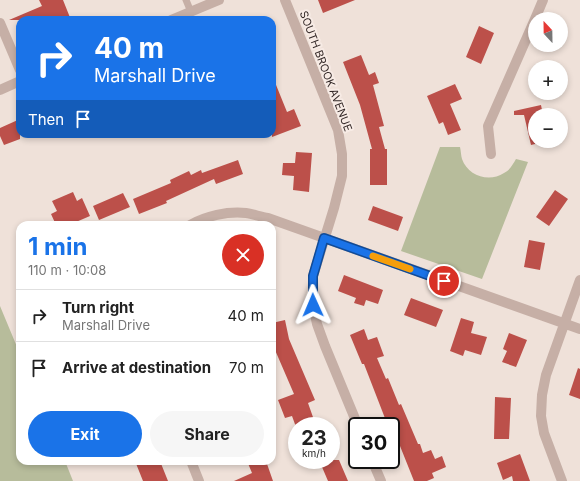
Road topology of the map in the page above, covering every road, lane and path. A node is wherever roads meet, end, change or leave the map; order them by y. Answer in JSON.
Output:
{"nodes":[{"id":1,"x":186,"y":0,"type":"edge"},
{"id":2,"x":219,"y":0,"type":"edge"},
{"id":3,"x":285,"y":0,"type":"edge"},
{"id":4,"x":543,"y":0,"type":"edge"},
{"id":5,"x":191,"y":12,"type":"junction"},
{"id":6,"x":538,"y":12,"type":"edge"},
{"id":7,"x":181,"y":16,"type":"edge"},
{"id":8,"x":0,"y":23,"type":"edge"},
{"id":9,"x":528,"y":35,"type":"edge"},
{"id":10,"x":16,"y":61,"type":"edge"},
{"id":11,"x":16,"y":83,"type":"edge"},
{"id":12,"x":0,"y":90,"type":"edge"},
{"id":13,"x":492,"y":154,"type":"dead end"},
{"id":14,"x":199,"y":221,"type":"edge"},
{"id":15,"x":324,"y":238,"type":"junction"},
{"id":16,"x":580,"y":280,"type":"edge"},
{"id":17,"x":565,"y":324,"type":"junction"},
{"id":18,"x":580,"y":329,"type":"edge"},
{"id":19,"x":354,"y":417,"type":"edge"},
{"id":20,"x":193,"y":465,"type":"edge"},
{"id":21,"x":376,"y":469,"type":"edge"},
{"id":22,"x":199,"y":481,"type":"edge"},
{"id":23,"x":381,"y":481,"type":"edge"},
{"id":24,"x":562,"y":481,"type":"edge"}],
"edges":[{"from":1,"to":5,"type":"lane"},
{"from":2,"to":5,"type":"street"},
{"from":3,"to":15,"type":"street","name":"SOUTH BROOK AVENUE"},
{"from":4,"to":6,"type":"street"},
{"from":5,"to":7,"type":"street"},
{"from":8,"to":10,"type":"street"},
{"from":9,"to":13,"type":"street"},
{"from":11,"to":12,"type":"street"},
{"from":14,"to":15,"type":"street"},
{"from":15,"to":17,"type":"street"},
{"from":15,"to":19,"type":"street","name":"SOUTH BROOK AVENUE"},
{"from":16,"to":17,"type":"street"},
{"from":17,"to":18,"type":"street"},
{"from":17,"to":24,"type":"street"},
{"from":20,"to":22,"type":"street"},
{"from":21,"to":23,"type":"street"}]}
